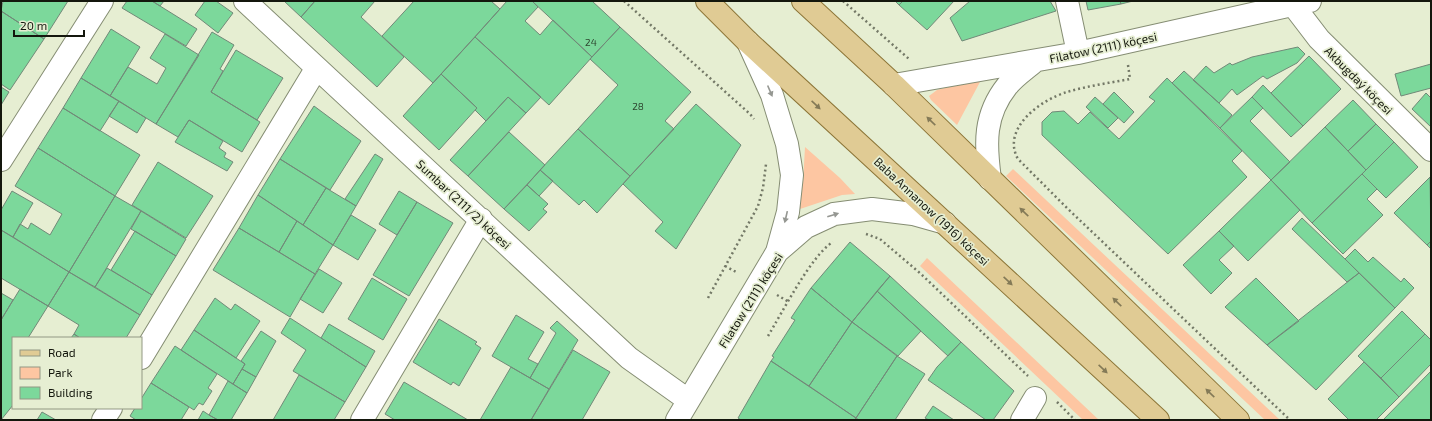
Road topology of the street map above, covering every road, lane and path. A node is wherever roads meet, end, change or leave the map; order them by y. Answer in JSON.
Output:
{"nodes":[{"id":1,"x":102,"y":1,"type":"edge"},
{"id":2,"x":245,"y":1,"type":"edge"},
{"id":3,"x":624,"y":1,"type":"edge"},
{"id":4,"x":707,"y":1,"type":"edge"},
{"id":5,"x":803,"y":1,"type":"edge"},
{"id":6,"x":844,"y":1,"type":"edge"},
{"id":7,"x":1067,"y":1,"type":"edge"},
{"id":8,"x":1302,"y":3,"type":"edge"},
{"id":9,"x":748,"y":42,"type":"junction"},
{"id":10,"x":1078,"y":53,"type":"junction"},
{"id":11,"x":1035,"y":61,"type":"junction"},
{"id":12,"x":316,"y":69,"type":"junction"},
{"id":13,"x":1130,"y":78,"type":"dead end"},
{"id":14,"x":931,"y":79,"type":"junction"},
{"id":15,"x":894,"y":86,"type":"junction"},
{"id":16,"x":757,"y":124,"type":"dead end"},
{"id":17,"x":1431,"y":150,"type":"edge"},
{"id":18,"x":1,"y":160,"type":"edge"},
{"id":19,"x":766,"y":162,"type":"dead end"},
{"id":20,"x":990,"y":179,"type":"junction"},
{"id":21,"x":481,"y":219,"type":"junction"},
{"id":22,"x":945,"y":223,"type":"junction"},
{"id":23,"x":860,"y":233,"type":"dead end"},
{"id":24,"x":834,"y":241,"type":"dead end"},
{"id":25,"x":777,"y":252,"type":"junction"},
{"id":26,"x":708,"y":298,"type":"dead end"},
{"id":27,"x":768,"y":336,"type":"dead end"},
{"id":28,"x":142,"y":356,"type":"edge"},
{"id":29,"x":1040,"y":392,"type":"junction"},
{"id":30,"x":688,"y":400,"type":"junction"},
{"id":31,"x":110,"y":409,"type":"edge"},
{"id":32,"x":104,"y":420,"type":"edge"},
{"id":33,"x":362,"y":420,"type":"edge"},
{"id":34,"x":677,"y":420,"type":"edge"},
{"id":35,"x":1022,"y":420,"type":"edge"},
{"id":36,"x":1075,"y":420,"type":"edge"},
{"id":37,"x":1158,"y":420,"type":"edge"},
{"id":38,"x":1238,"y":420,"type":"edge"},
{"id":39,"x":1290,"y":420,"type":"edge"}],
"edges":[{"from":1,"to":18,"type":"street"},
{"from":2,"to":12,"type":"street","name":"Sumbar (2111/2) köçesi"},
{"from":3,"to":16,"type":"path"},
{"from":4,"to":9,"type":"main road","name":"Baba Annanow (1916) köçesi"},
{"from":5,"to":15,"type":"main road"},
{"from":6,"to":14,"type":"path"},
{"from":7,"to":10,"type":"street"},
{"from":8,"to":10,"type":"street","name":"Filatow (2111) köçesi"},
{"from":8,"to":17,"type":"street","name":"Akbugdaý köçesi"},
{"from":9,"to":22,"type":"main road","name":"Baba Annanow (1916) köçesi","one_way":true},
{"from":9,"to":25,"type":"street","one_way":true},
{"from":10,"to":11,"type":"street","name":"Filatow (2111) köçesi"},
{"from":11,"to":14,"type":"street","name":"Filatow (2111) köçesi"},
{"from":11,"to":20,"type":"street"},
{"from":12,"to":21,"type":"street","name":"Sumbar (2111/2) köçesi"},
{"from":12,"to":28,"type":"street"},
{"from":13,"to":39,"type":"path"},
{"from":14,"to":15,"type":"street","name":"Filatow (2111) köçesi"},
{"from":20,"to":15,"type":"main road","one_way":true},
{"from":19,"to":26,"type":"path"},
{"from":38,"to":20,"type":"main road","one_way":true},
{"from":21,"to":30,"type":"street","name":"Sumbar (2111/2) köçesi"},
{"from":21,"to":33,"type":"street"},
{"from":25,"to":22,"type":"street","name":"Filatow (2111) köçesi","one_way":true},
{"from":22,"to":37,"type":"main road","name":"Baba Annanow (1916) köçesi","one_way":true},
{"from":23,"to":29,"type":"path"},
{"from":24,"to":27,"type":"path"},
{"from":25,"to":30,"type":"street","name":"Filatow (2111) köçesi"},
{"from":29,"to":35,"type":"street"},
{"from":29,"to":36,"type":"path"},
{"from":30,"to":34,"type":"street","name":"Filatow (2111) köçesi"},
{"from":31,"to":32,"type":"street"}]}
